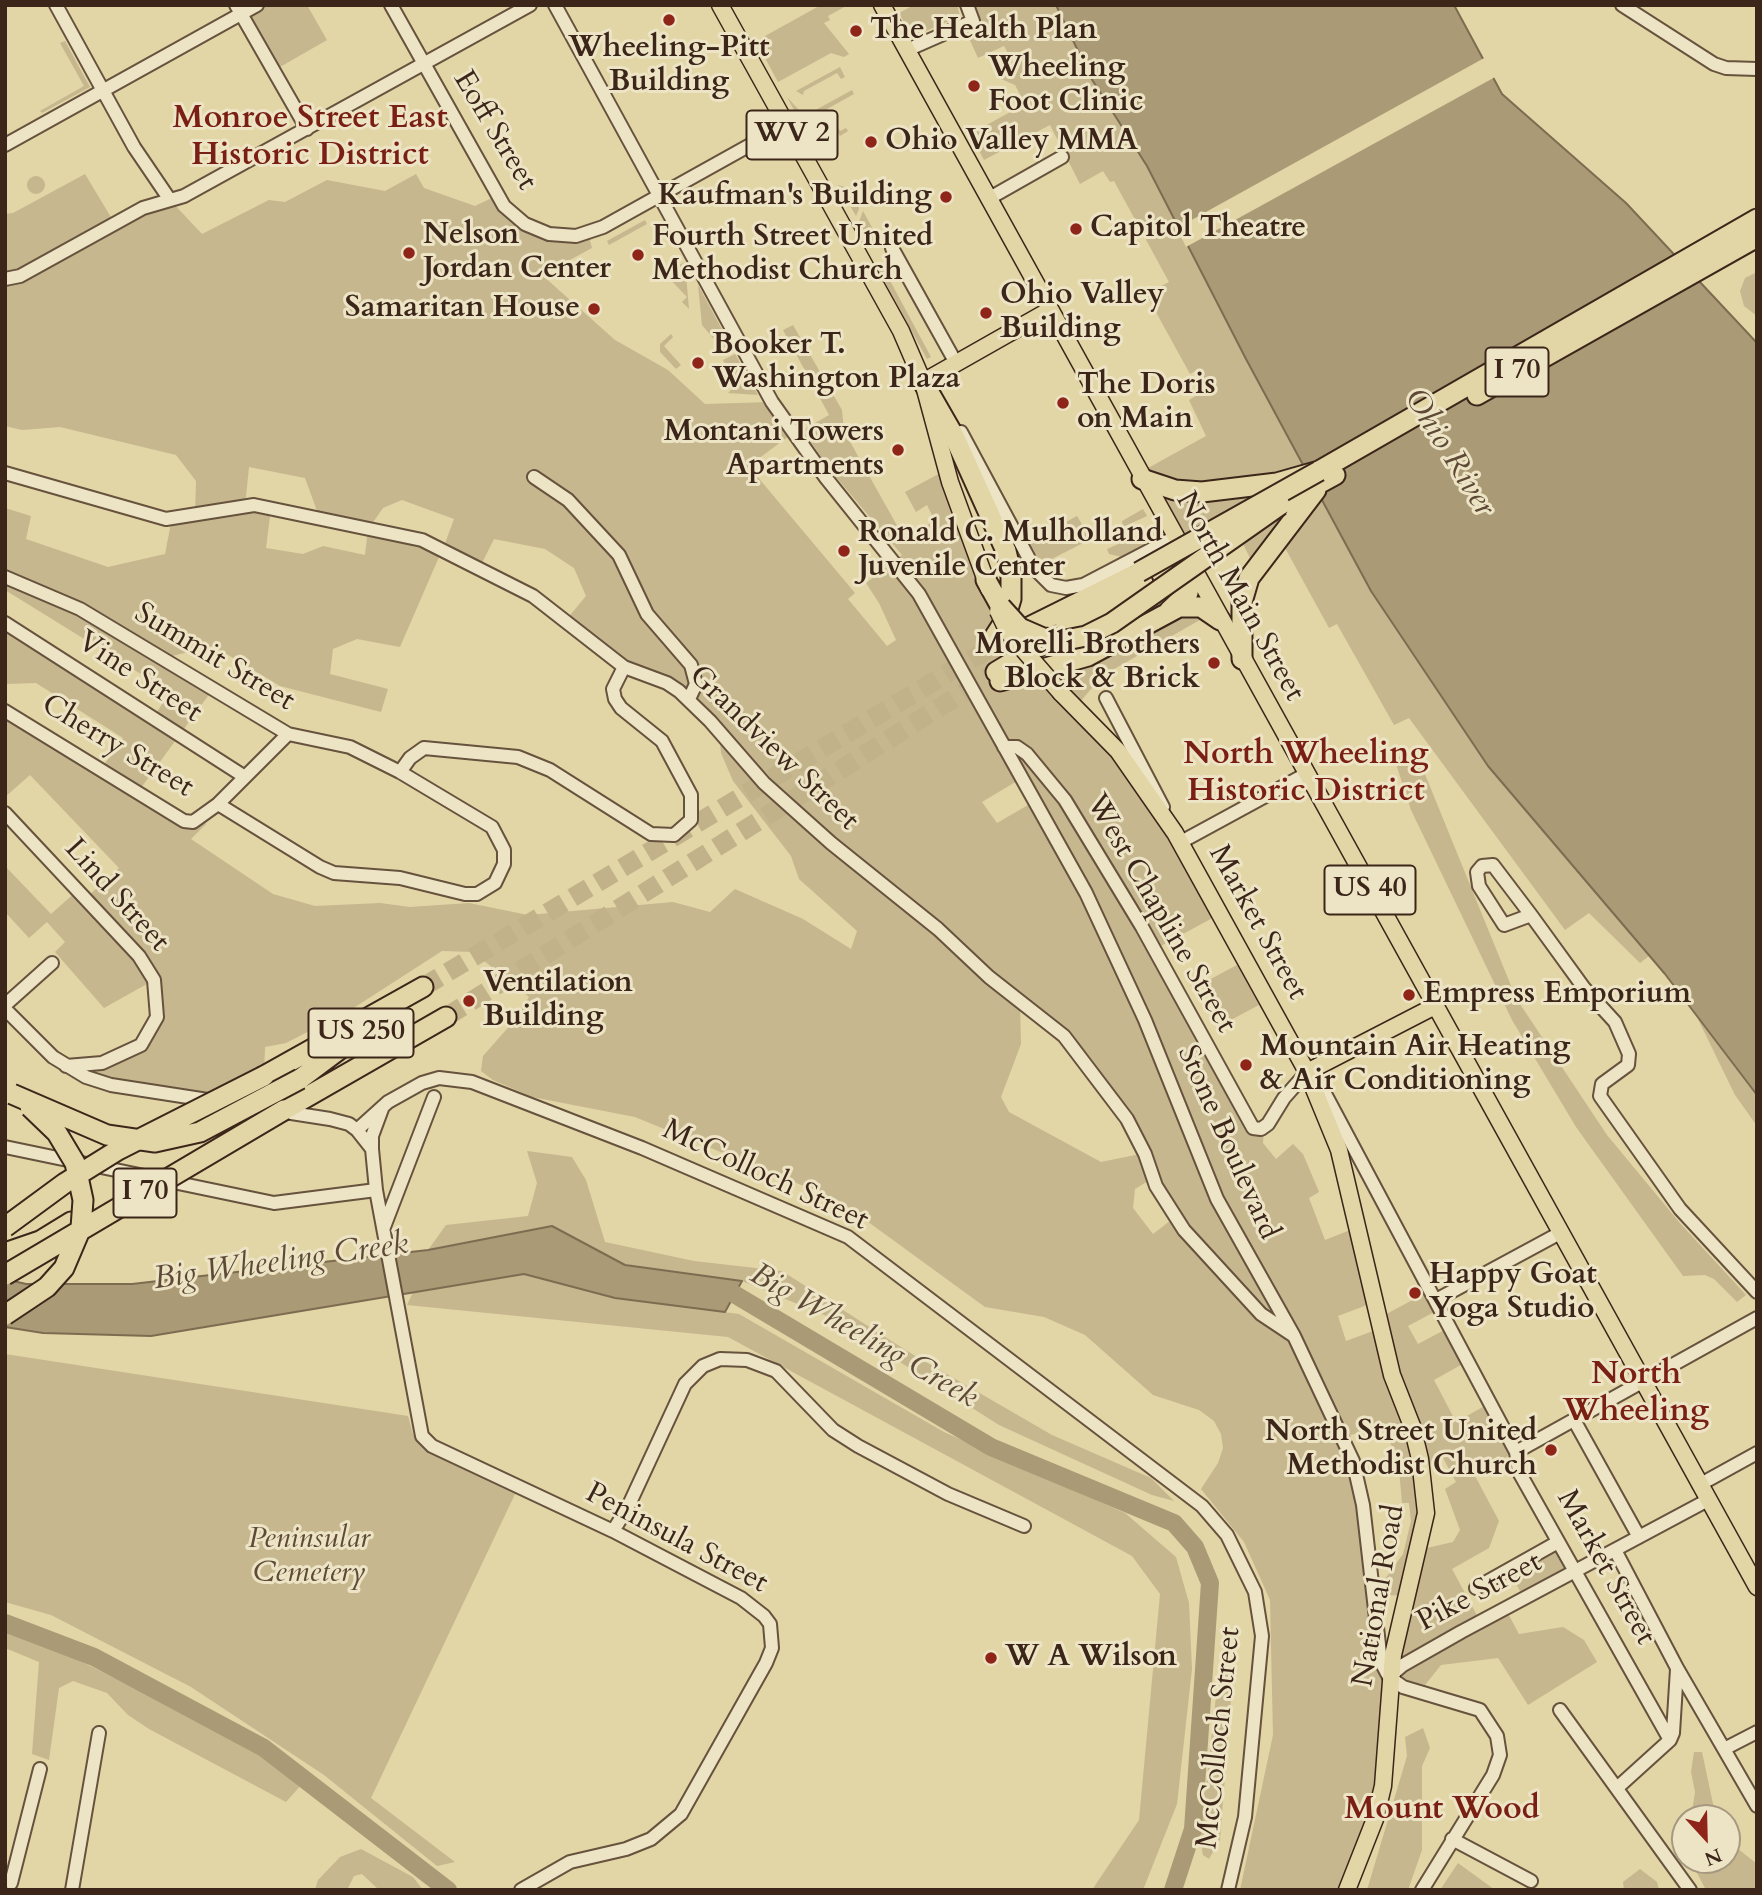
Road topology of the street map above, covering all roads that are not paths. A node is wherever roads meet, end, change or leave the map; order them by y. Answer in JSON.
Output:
{"nodes":[{"id":1,"x":56,"y":5,"type":"edge"},
{"id":2,"x":257,"y":5,"type":"edge"},
{"id":3,"x":391,"y":5,"type":"edge"},
{"id":4,"x":530,"y":5,"type":"edge"},
{"id":5,"x":555,"y":5,"type":"edge"},
{"id":6,"x":720,"y":5,"type":"edge"},
{"id":7,"x":882,"y":5,"type":"edge"},
{"id":8,"x":967,"y":5,"type":"edge"},
{"id":9,"x":1622,"y":5,"type":"edge"},
{"id":10,"x":238,"y":10,"type":"edge"},
{"id":11,"x":907,"y":50,"type":"junction"},
{"id":12,"x":424,"y":64,"type":"junction"},
{"id":13,"x":1757,"y":69,"type":"edge"},
{"id":14,"x":103,"y":90,"type":"junction"},
{"id":15,"x":786,"y":125,"type":"junction"},
{"id":16,"x":307,"y":129,"type":"junction"},
{"id":17,"x":5,"y":145,"type":"edge"},
{"id":18,"x":1062,"y":157,"type":"dead end"},
{"id":19,"x":660,"y":195,"type":"junction"},
{"id":20,"x":988,"y":199,"type":"junction"},
{"id":21,"x":170,"y":200,"type":"junction"},
{"id":22,"x":1757,"y":205,"type":"edge"},
{"id":23,"x":1757,"y":219,"type":"edge"},
{"id":24,"x":1757,"y":237,"type":"edge"},
{"id":25,"x":1757,"y":244,"type":"edge"},
{"id":26,"x":892,"y":248,"type":"dead end"},
{"id":27,"x":1710,"y":263,"type":"junction"},
{"id":28,"x":1676,"y":264,"type":"junction"},
{"id":29,"x":5,"y":279,"type":"edge"},
{"id":30,"x":1050,"y":310,"type":"junction"},
{"id":31,"x":956,"y":363,"type":"junction"},
{"id":32,"x":923,"y":382,"type":"junction"},
{"id":33,"x":5,"y":473,"type":"edge"},
{"id":34,"x":1321,"y":476,"type":"junction"},
{"id":35,"x":534,"y":477,"type":"dead end"},
{"id":36,"x":1142,"y":478,"type":"junction"},
{"id":37,"x":1280,"y":505,"type":"junction"},
{"id":38,"x":1175,"y":537,"type":"junction"},
{"id":39,"x":1192,"y":569,"type":"junction"},
{"id":40,"x":5,"y":577,"type":"edge"},
{"id":41,"x":1141,"y":578,"type":"junction"},
{"id":42,"x":986,"y":580,"type":"joint"},
{"id":43,"x":999,"y":609,"type":"junction"},
{"id":44,"x":1168,"y":612,"type":"junction"},
{"id":45,"x":1220,"y":620,"type":"junction"},
{"id":46,"x":5,"y":623,"type":"edge"},
{"id":47,"x":1242,"y":659,"type":"junction"},
{"id":48,"x":624,"y":667,"type":"junction"},
{"id":49,"x":1106,"y":698,"type":"dead end"},
{"id":50,"x":689,"y":699,"type":"junction"},
{"id":51,"x":5,"y":711,"type":"edge"},
{"id":52,"x":288,"y":734,"type":"junction"},
{"id":53,"x":1004,"y":747,"type":"junction"},
{"id":54,"x":400,"y":772,"type":"junction"},
{"id":55,"x":1306,"y":774,"type":"junction"},
{"id":56,"x":245,"y":777,"type":"junction"},
{"id":57,"x":218,"y":804,"type":"junction"},
{"id":58,"x":5,"y":813,"type":"edge"},
{"id":59,"x":1178,"y":838,"type":"junction"},
{"id":60,"x":1531,"y":915,"type":"junction"},
{"id":61,"x":52,"y":963,"type":"dead end"},
{"id":62,"x":423,"y":987,"type":"joint"},
{"id":63,"x":1435,"y":1006,"type":"junction"},
{"id":64,"x":5,"y":1007,"type":"edge"},
{"id":65,"x":446,"y":1017,"type":"tunnel mouth"},
{"id":66,"x":126,"y":1055,"type":"junction"},
{"id":67,"x":65,"y":1066,"type":"junction"},
{"id":68,"x":1307,"y":1072,"type":"junction"},
{"id":69,"x":115,"y":1085,"type":"junction"},
{"id":70,"x":9,"y":1093,"type":"edge"},
{"id":71,"x":434,"y":1097,"type":"dead end"},
{"id":72,"x":381,"y":1108,"type":"junction"},
{"id":73,"x":284,"y":1110,"type":"junction"},
{"id":74,"x":330,"y":1119,"type":"junction"},
{"id":75,"x":357,"y":1130,"type":"junction"},
{"id":76,"x":5,"y":1147,"type":"edge"},
{"id":77,"x":372,"y":1149,"type":"junction"},
{"id":78,"x":376,"y":1190,"type":"junction"},
{"id":79,"x":5,"y":1227,"type":"edge"},
{"id":80,"x":384,"y":1232,"type":"junction"},
{"id":81,"x":1560,"y":1233,"type":"junction"},
{"id":82,"x":5,"y":1253,"type":"edge"},
{"id":83,"x":5,"y":1275,"type":"edge"},
{"id":84,"x":1757,"y":1292,"type":"edge"},
{"id":85,"x":1436,"y":1300,"type":"junction"},
{"id":86,"x":5,"y":1315,"type":"edge"},
{"id":87,"x":1757,"y":1318,"type":"edge"},
{"id":88,"x":1294,"y":1336,"type":"junction"},
{"id":89,"x":1641,"y":1382,"type":"junction"},
{"id":90,"x":1574,"y":1420,"type":"junction"},
{"id":91,"x":1516,"y":1451,"type":"junction"},
{"id":92,"x":1757,"y":1453,"type":"edge"},
{"id":93,"x":1699,"y":1485,"type":"junction"},
{"id":94,"x":1708,"y":1500,"type":"junction"},
{"id":95,"x":1024,"y":1526,"type":"dead end"},
{"id":96,"x":613,"y":1531,"type":"junction"},
{"id":97,"x":1639,"y":1537,"type":"junction"},
{"id":98,"x":1558,"y":1542,"type":"junction"},
{"id":99,"x":1615,"y":1550,"type":"junction"},
{"id":100,"x":1575,"y":1572,"type":"junction"},
{"id":101,"x":1757,"y":1587,"type":"edge"},
{"id":102,"x":1476,"y":1588,"type":"dead end"},
{"id":103,"x":1677,"y":1668,"type":"junction"},
{"id":104,"x":1390,"y":1676,"type":"junction"},
{"id":105,"x":1560,"y":1710,"type":"dead end"},
{"id":106,"x":1757,"y":1732,"type":"edge"},
{"id":107,"x":99,"y":1733,"type":"dead end"},
{"id":108,"x":1670,"y":1740,"type":"junction"},
{"id":109,"x":1726,"y":1748,"type":"junction"},
{"id":110,"x":40,"y":1769,"type":"dead end"},
{"id":111,"x":1617,"y":1788,"type":"junction"},
{"id":112,"x":1757,"y":1806,"type":"edge"},
{"id":113,"x":1452,"y":1839,"type":"junction"},
{"id":114,"x":1531,"y":1881,"type":"dead end"},
{"id":115,"x":12,"y":1884,"type":"edge"},
{"id":116,"x":72,"y":1890,"type":"edge"},
{"id":117,"x":521,"y":1890,"type":"edge"},
{"id":118,"x":1228,"y":1890,"type":"edge"},
{"id":119,"x":1348,"y":1890,"type":"edge"},
{"id":120,"x":1422,"y":1890,"type":"edge"},
{"id":121,"x":1690,"y":1890,"type":"edge"}],
"edges":[{"from":1,"to":14,"type":"street"},
{"from":2,"to":10,"type":"street"},
{"from":3,"to":12,"type":"street","name":"Eoff Street"},
{"from":4,"to":12,"type":"street"},
{"from":5,"to":19,"type":"street","name":"Stone Boulevard"},
{"from":6,"to":15,"type":"main road","number":"WV 2"},
{"from":7,"to":11,"type":"main road","name":"North Main Street"},
{"from":8,"to":11,"type":"street"},
{"from":9,"to":13,"type":"street"},
{"from":10,"to":14,"type":"street"},
{"from":10,"to":16,"type":"street"},
{"from":11,"to":20,"type":"main road","name":"North Main Street"},
{"from":12,"to":16,"type":"street"},
{"from":12,"to":19,"type":"street","name":"Eoff Street"},
{"from":14,"to":17,"type":"street"},
{"from":14,"to":21,"type":"street"},
{"from":15,"to":19,"type":"street"},
{"from":15,"to":32,"type":"main road","number":"WV 2"},
{"from":16,"to":21,"type":"street"},
{"from":18,"to":20,"type":"street"},
{"from":19,"to":53,"type":"street","name":"Stone Boulevard"},
{"from":20,"to":30,"type":"main road","name":"North Main Street"},
{"from":21,"to":29,"type":"street"},
{"from":22,"to":28,"type":"highway"},
{"from":23,"to":28,"type":"highway","number":"I 70"},
{"from":24,"to":27,"type":"highway","number":"I 70"},
{"from":25,"to":27,"type":"highway"},
{"from":26,"to":31,"type":"street"},
{"from":27,"to":34,"type":"highway","number":"I 70"},
{"from":28,"to":34,"type":"highway","number":"I 70"},
{"from":30,"to":31,"type":"main road"},
{"from":30,"to":36,"type":"main road","name":"North Main Street"},
{"from":31,"to":32,"type":"main road"},
{"from":32,"to":38,"type":"street"},
{"from":32,"to":41,"type":"highway","number":"I 70"},
{"from":32,"to":42,"type":"main road"},
{"from":33,"to":48,"type":"street","name":"Grandview Street"},
{"from":34,"to":36,"type":"highway","bridge":true},
{"from":34,"to":37,"type":"highway","number":"I 70"},
{"from":34,"to":41,"type":"highway","number":"I 70","bridge":true},
{"from":34,"to":47,"type":"highway","number":"US 40"},
{"from":35,"to":50,"type":"street"},
{"from":36,"to":38,"type":"main road","name":"North Main Street"},
{"from":37,"to":41,"type":"highway","number":"I 70","bridge":true},
{"from":37,"to":43,"type":"highway","bridge":true},
{"from":38,"to":39,"type":"main road","name":"North Main Street"},
{"from":39,"to":44,"type":"highway"},
{"from":39,"to":45,"type":"main road","name":"North Main Street"},
{"from":40,"to":52,"type":"street","name":"Summit Street"},
{"from":41,"to":44,"type":"highway","number":"I 70"},
{"from":42,"to":43,"type":"highway"},
{"from":43,"to":59,"type":"main road","name":"Market Street","bridge":true},
{"from":44,"to":45,"type":"highway"},
{"from":45,"to":47,"type":"main road","name":"North Main Street"},
{"from":46,"to":56,"type":"street","name":"Vine Street"},
{"from":47,"to":55,"type":"main road","name":"North Main Street","number":"US 40"},
{"from":48,"to":50,"type":"street","name":"Grandview Street"},
{"from":48,"to":54,"type":"street"},
{"from":49,"to":59,"type":"street","name":"Market Street"},
{"from":50,"to":88,"type":"street","name":"Grandview Street"},
{"from":51,"to":57,"type":"street","name":"Cherry Street"},
{"from":52,"to":54,"type":"street","name":"Summit Street"},
{"from":52,"to":56,"type":"street"},
{"from":53,"to":68,"type":"street","name":"West Chapline Street"},
{"from":53,"to":88,"type":"street","name":"Stone Boulevard"},
{"from":54,"to":57,"type":"street","name":"Summit Street"},
{"from":55,"to":59,"type":"street"},
{"from":55,"to":63,"type":"main road","name":"North Main Street","number":"US 40"},
{"from":56,"to":57,"type":"street"},
{"from":58,"to":66,"type":"street","name":"Lind Street"},
{"from":59,"to":68,"type":"main road","name":"Market Street"},
{"from":60,"to":60,"type":"street"},
{"from":60,"to":84,"type":"street"},
{"from":61,"to":64,"type":"street"},
{"from":62,"to":70,"type":"highway","number":"US 250","bridge":true},
{"from":62,"to":79,"type":"highway","number":"I 70","bridge":true},
{"from":63,"to":68,"type":"main road"},
{"from":63,"to":81,"type":"main road","name":"North Main Street"},
{"from":64,"to":67,"type":"street"},
{"from":65,"to":73,"type":"highway","number":"I 70"},
{"from":66,"to":67,"type":"street","name":"Lind Street"},
{"from":66,"to":69,"type":"street","name":"Lind Street"},
{"from":67,"to":69,"type":"street"},
{"from":68,"to":85,"type":"street","name":"Market Street"},
{"from":68,"to":104,"type":"main road","name":"National Road"},
{"from":69,"to":74,"type":"street"},
{"from":70,"to":86,"type":"highway","bridge":true},
{"from":71,"to":80,"type":"street"},
{"from":72,"to":74,"type":"street"},
{"from":72,"to":75,"type":"street","name":"McColloch Street"},
{"from":72,"to":77,"type":"street"},
{"from":72,"to":118,"type":"street","name":"McColloch Street"},
{"from":73,"to":82,"type":"highway","bridge":true},
{"from":73,"to":83,"type":"highway","number":"I 70","bridge":true},
{"from":74,"to":75,"type":"street"},
{"from":75,"to":77,"type":"street"},
{"from":76,"to":78,"type":"street"},
{"from":77,"to":78,"type":"street","name":"Peninsula Street"},
{"from":78,"to":80,"type":"street","name":"Peninsula Street"},
{"from":80,"to":96,"type":"street","name":"Peninsula Street"},
{"from":81,"to":85,"type":"street"},
{"from":81,"to":89,"type":"main road","name":"North Main Street"},
{"from":85,"to":91,"type":"street","name":"Market Street"},
{"from":87,"to":89,"type":"street"},
{"from":88,"to":104,"type":"street","name":"Stone Boulevard"},
{"from":89,"to":90,"type":"street"},
{"from":89,"to":93,"type":"main road","name":"North Main Street"},
{"from":90,"to":91,"type":"street"},
{"from":90,"to":97,"type":"street"},
{"from":91,"to":98,"type":"street","name":"Market Street"},
{"from":92,"to":93,"type":"street"},
{"from":93,"to":94,"type":"main road","name":"North Main Street"},
{"from":94,"to":97,"type":"street","name":"Pike Street"},
{"from":94,"to":101,"type":"main road","name":"North Main Street"},
{"from":95,"to":96,"type":"street"},
{"from":96,"to":117,"type":"street","name":"Peninsula Street"},
{"from":97,"to":99,"type":"street","name":"Pike Street"},
{"from":98,"to":100,"type":"street","name":"Market Street"},
{"from":98,"to":102,"type":"street"},
{"from":99,"to":100,"type":"street","name":"Pike Street"},
{"from":99,"to":103,"type":"street"},
{"from":100,"to":104,"type":"street","name":"Pike Street"},
{"from":100,"to":108,"type":"street","name":"Market Street"},
{"from":103,"to":108,"type":"street"},
{"from":103,"to":109,"type":"street"},
{"from":104,"to":113,"type":"street"},
{"from":104,"to":119,"type":"main road","name":"National Road"},
{"from":105,"to":111,"type":"street"},
{"from":106,"to":109,"type":"street"},
{"from":107,"to":116,"type":"street"},
{"from":108,"to":111,"type":"street"},
{"from":109,"to":112,"type":"street"},
{"from":110,"to":115,"type":"street"},
{"from":111,"to":121,"type":"street"},
{"from":113,"to":114,"type":"street"},
{"from":113,"to":120,"type":"street"}]}
